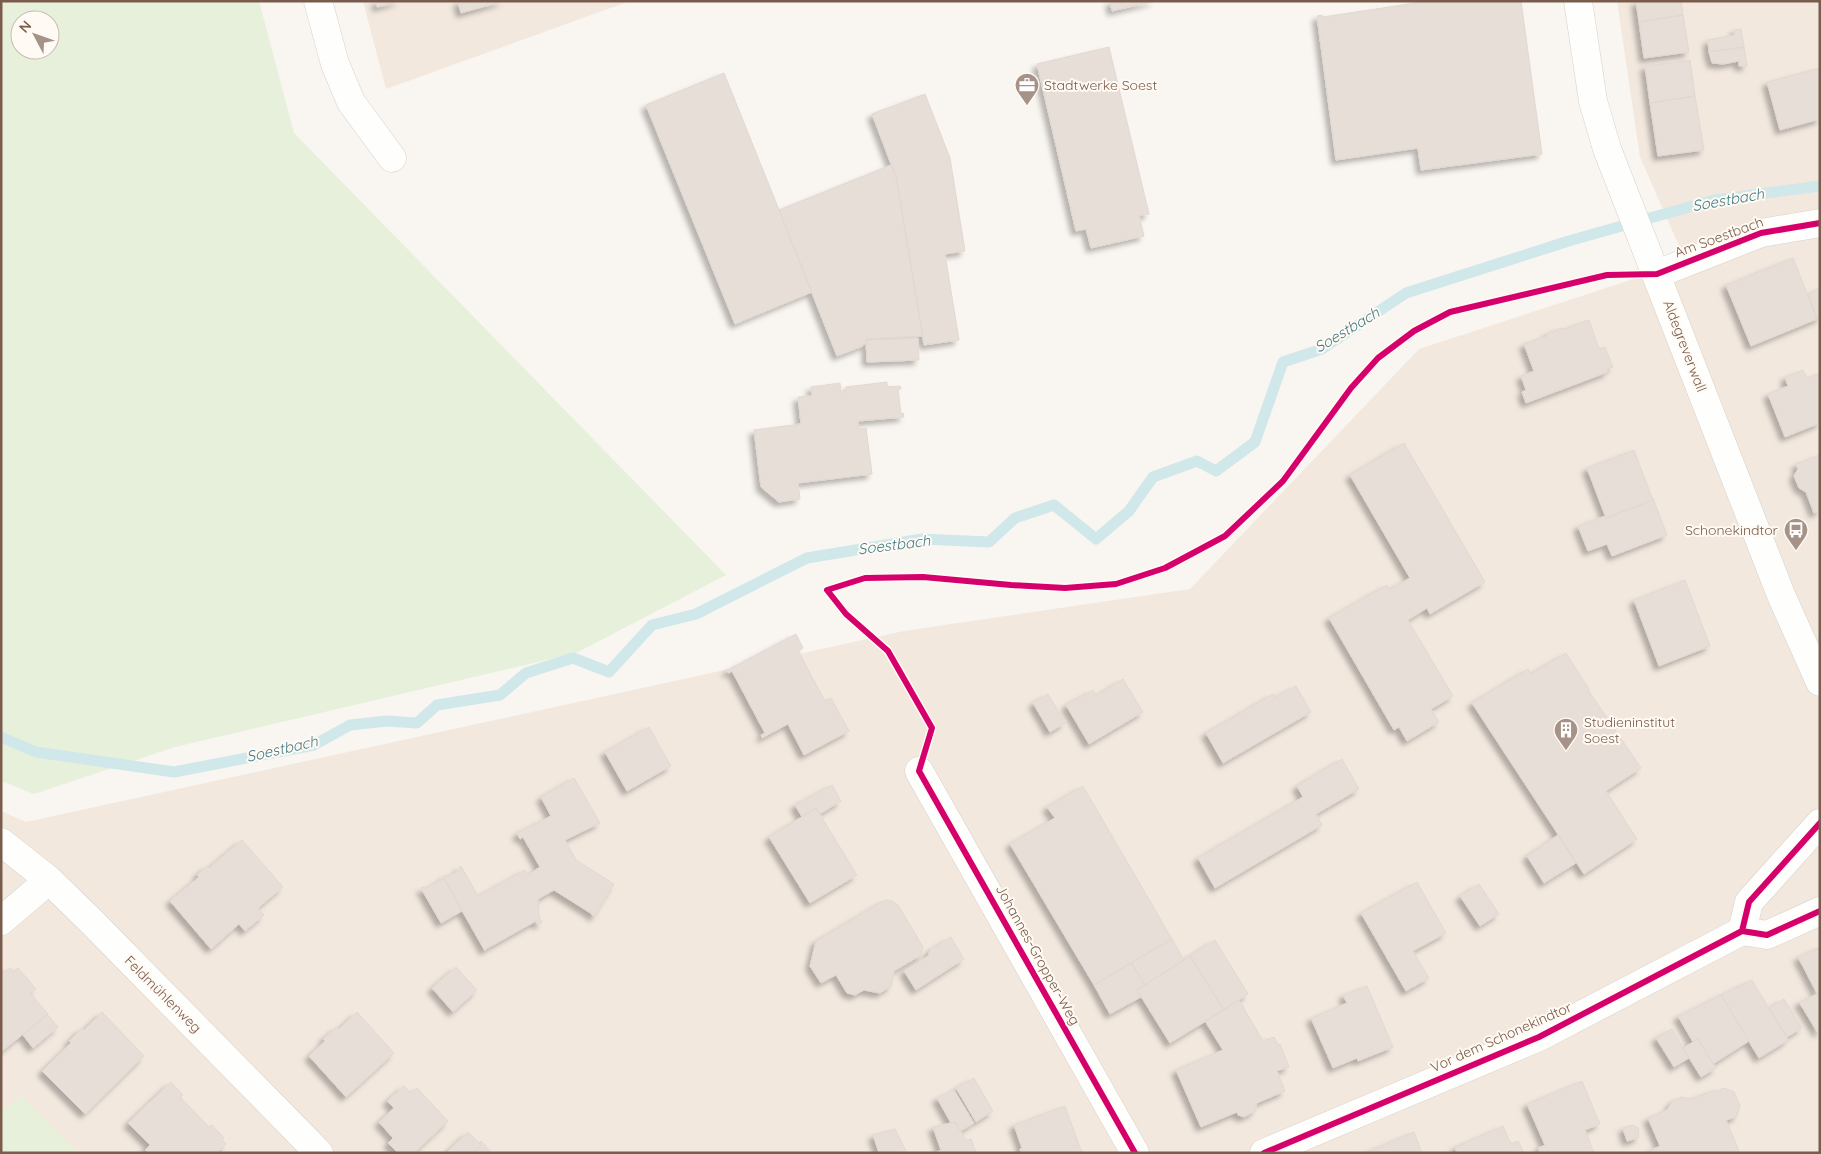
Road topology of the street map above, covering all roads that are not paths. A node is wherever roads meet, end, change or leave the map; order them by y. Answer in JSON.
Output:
{"nodes":[{"id":1,"x":318,"y":1,"type":"edge"},
{"id":2,"x":1578,"y":1,"type":"edge"},
{"id":3,"x":392,"y":158,"type":"dead end"},
{"id":4,"x":1820,"y":223,"type":"edge"},
{"id":5,"x":1653,"y":264,"type":"junction"},
{"id":6,"x":1820,"y":682,"type":"edge"},
{"id":7,"x":919,"y":770,"type":"dead end"},
{"id":8,"x":1820,"y":823,"type":"edge"},
{"id":9,"x":1,"y":842,"type":"edge"},
{"id":10,"x":49,"y":880,"type":"junction"},
{"id":11,"x":1820,"y":911,"type":"edge"},
{"id":12,"x":1,"y":921,"type":"edge"},
{"id":13,"x":1742,"y":931,"type":"junction"},
{"id":14,"x":319,"y":1153,"type":"edge"},
{"id":15,"x":1135,"y":1153,"type":"edge"},
{"id":16,"x":1264,"y":1153,"type":"edge"}],
"edges":[{"from":1,"to":3,"type":"street"},
{"from":2,"to":5,"type":"street","name":"Aldegreverwall"},
{"from":4,"to":5,"type":"street","name":"Am Soestbach"},
{"from":5,"to":6,"type":"street","name":"Aldegreverwall"},
{"from":7,"to":15,"type":"street","name":"Johannes-Gropper-Weg"},
{"from":8,"to":13,"type":"street"},
{"from":9,"to":10,"type":"street","name":"Feldmühlenweg"},
{"from":10,"to":12,"type":"street"},
{"from":10,"to":14,"type":"street","name":"Feldmühlenweg"},
{"from":11,"to":13,"type":"street"},
{"from":13,"to":16,"type":"street","name":"Vor dem Schonekindtor"}]}
